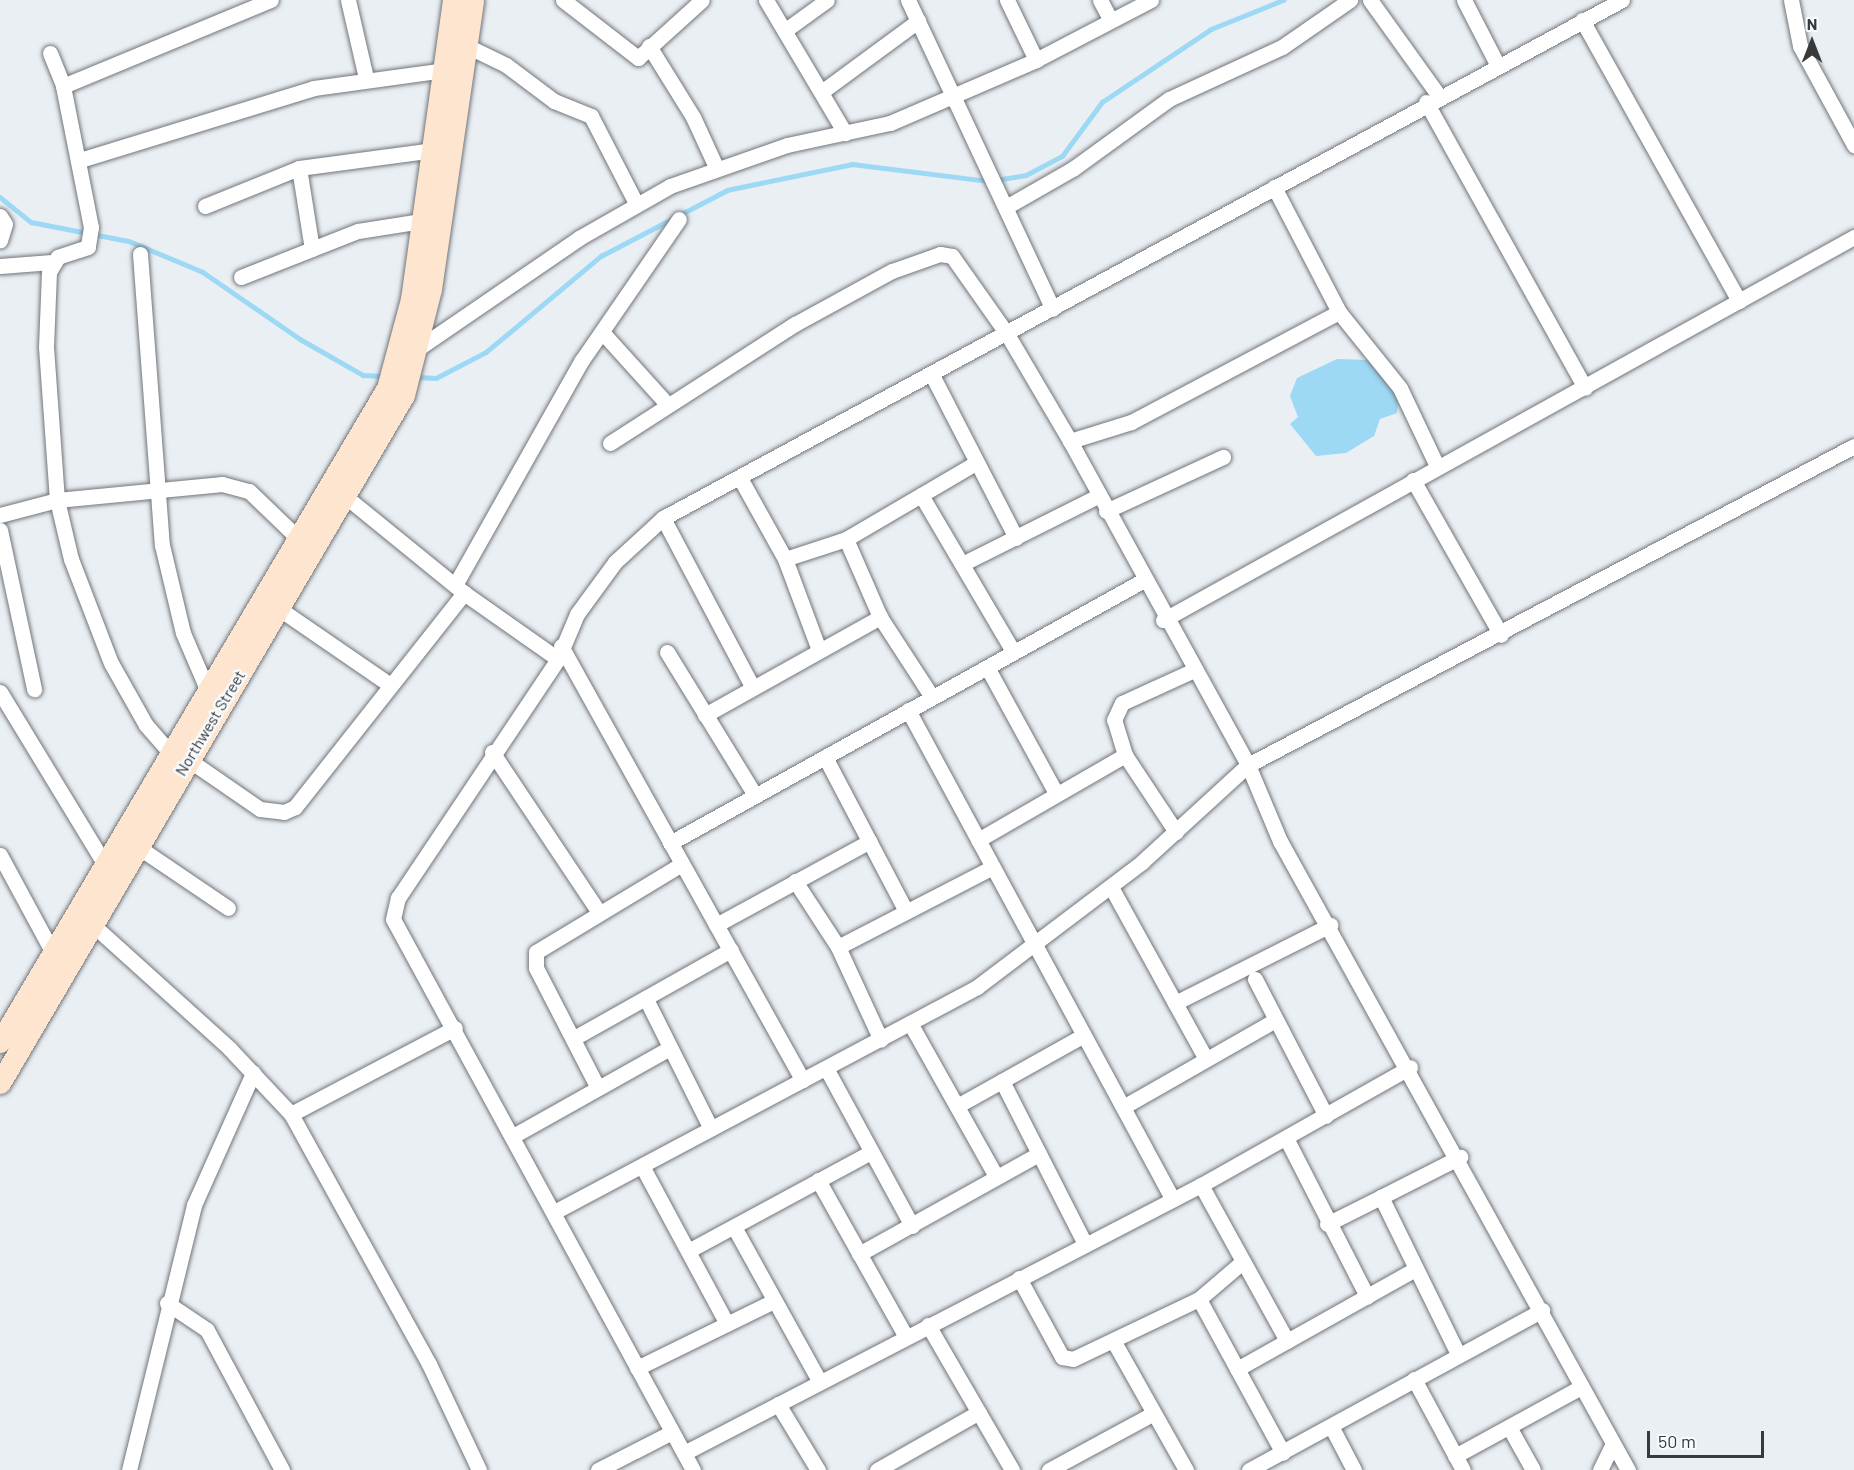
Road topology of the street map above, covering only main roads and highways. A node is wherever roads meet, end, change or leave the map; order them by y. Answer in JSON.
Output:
{"nodes":[{"id":1,"x":453,"y":0,"type":"edge"},
{"id":2,"x":473,"y":0,"type":"edge"},
{"id":3,"x":405,"y":366,"type":"junction"},
{"id":4,"x":395,"y":392,"type":"junction"},
{"id":5,"x":178,"y":755,"type":"junction"},
{"id":6,"x":6,"y":1018,"type":"edge"},
{"id":7,"x":0,"y":1042,"type":"edge"},
{"id":8,"x":0,"y":1083,"type":"edge"}],
"edges":[{"from":1,"to":3,"type":"main road"},
{"from":2,"to":3,"type":"main road"},
{"from":3,"to":4,"type":"main road"},
{"from":4,"to":5,"type":"main road","name":"Northwest Street"},
{"from":4,"to":5,"type":"main road","name":"Northwest Street"},
{"from":5,"to":6,"type":"main road","name":"Northwest Street"},
{"from":5,"to":8,"type":"main road","name":"Northwest Street"},
{"from":6,"to":7,"type":"main road","name":"Northwest Street"}]}
